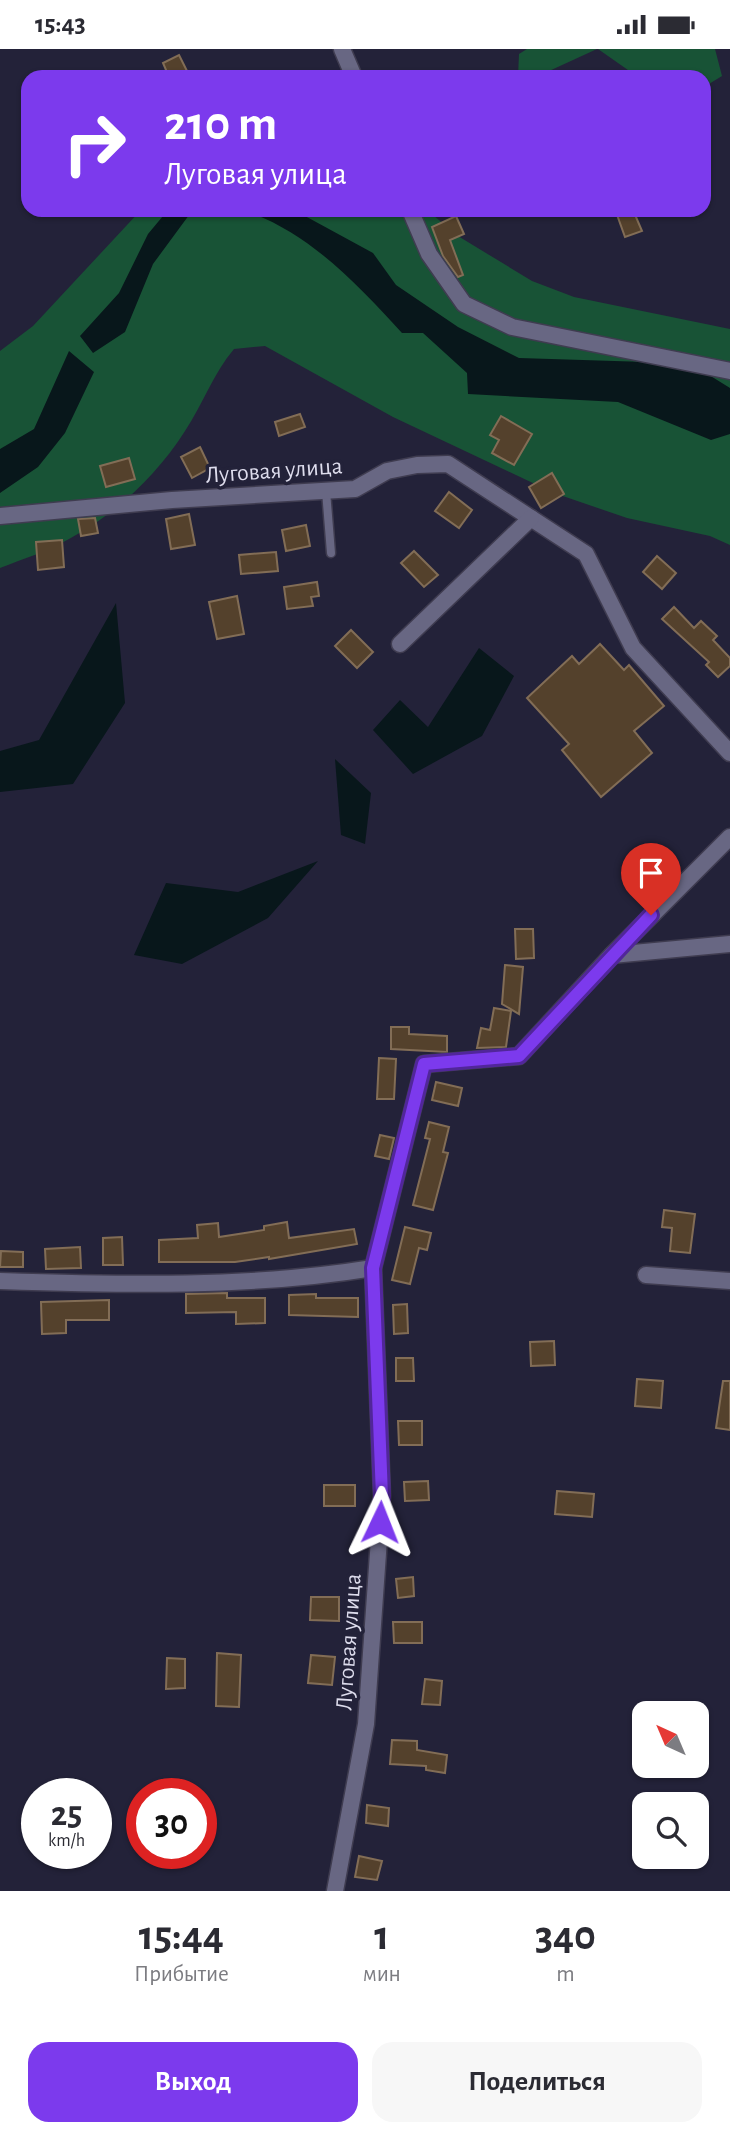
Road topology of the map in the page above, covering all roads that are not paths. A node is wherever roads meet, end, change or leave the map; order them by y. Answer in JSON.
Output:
{"nodes":[{"id":1,"x":342,"y":49,"type":"edge"},
{"id":2,"x":351,"y":70,"type":"edge"},
{"id":3,"x":413,"y":217,"type":"edge"},
{"id":4,"x":730,"y":372,"type":"edge"},
{"id":5,"x":326,"y":491,"type":"junction"},
{"id":6,"x":0,"y":516,"type":"edge"},
{"id":7,"x":531,"y":518,"type":"junction"},
{"id":8,"x":331,"y":553,"type":"dead end"},
{"id":9,"x":400,"y":643,"type":"dead end"},
{"id":10,"x":730,"y":753,"type":"edge"},
{"id":11,"x":730,"y":837,"type":"edge"},
{"id":12,"x":730,"y":944,"type":"edge"},
{"id":13,"x":612,"y":955,"type":"junction"},
{"id":14,"x":373,"y":1268,"type":"junction"},
{"id":15,"x":646,"y":1275,"type":"dead end"},
{"id":16,"x":0,"y":1281,"type":"edge"},
{"id":17,"x":730,"y":1281,"type":"edge"},
{"id":18,"x":335,"y":1891,"type":"edge"}],
"edges":[{"from":1,"to":2,"type":"street"},
{"from":3,"to":4,"type":"street"},
{"from":5,"to":6,"type":"street","name":"Луговая улица"},
{"from":5,"to":7,"type":"street","name":"Луговая улица"},
{"from":5,"to":8,"type":"lane"},
{"from":7,"to":9,"type":"street"},
{"from":7,"to":10,"type":"street","name":"Луговая улица"},
{"from":11,"to":13,"type":"street","name":"Луговая улица"},
{"from":12,"to":13,"type":"street"},
{"from":13,"to":14,"type":"street","name":"Луговая улица"},
{"from":14,"to":16,"type":"street"},
{"from":14,"to":18,"type":"street","name":"Луговая улица"},
{"from":15,"to":17,"type":"street"}]}
